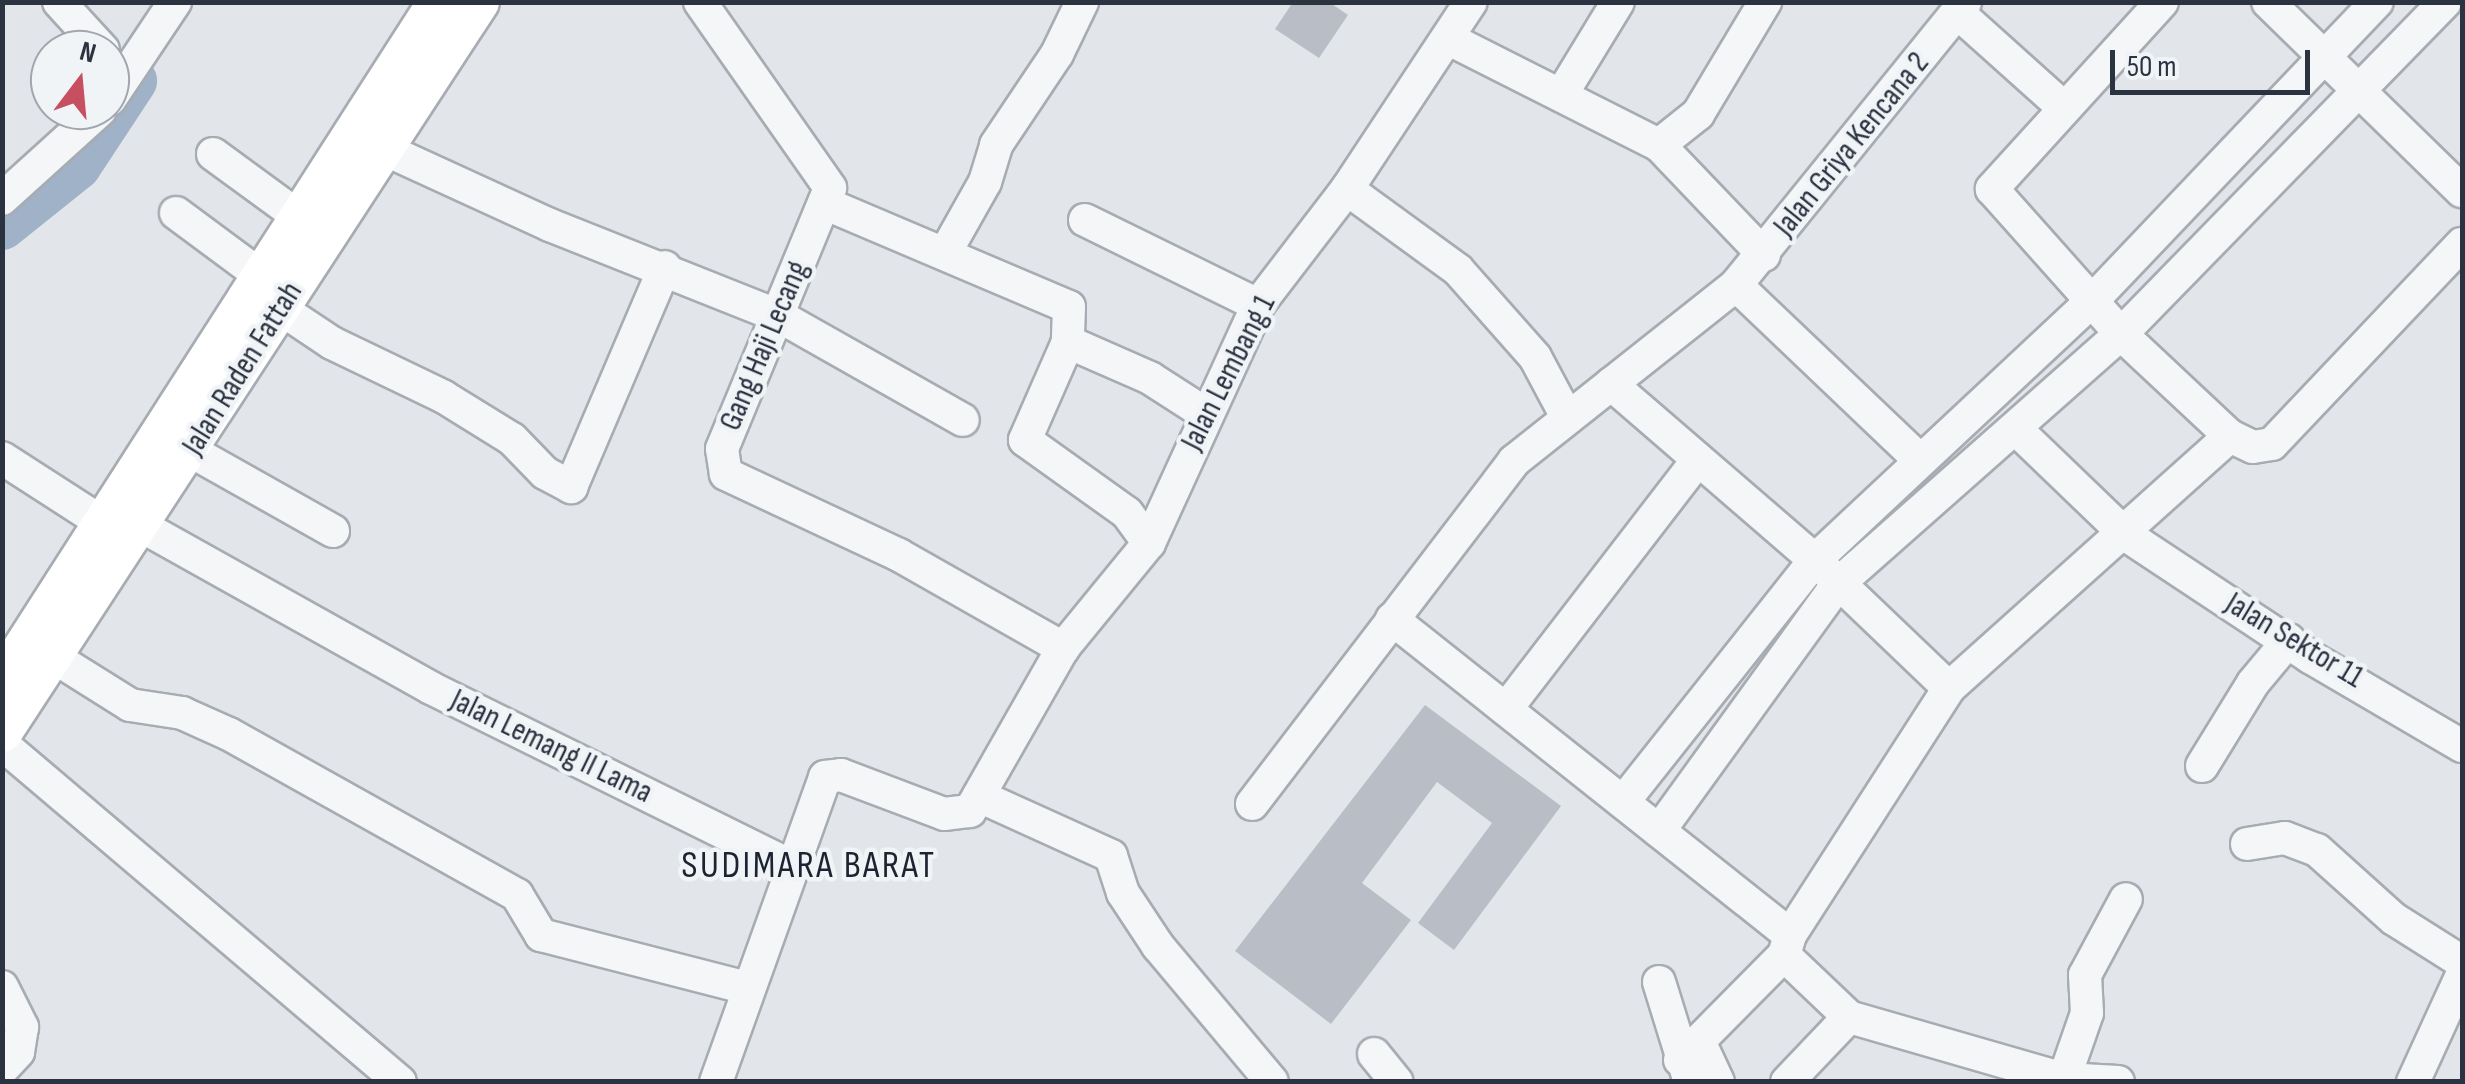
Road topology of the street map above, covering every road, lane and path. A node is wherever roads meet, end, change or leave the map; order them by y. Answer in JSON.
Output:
{"nodes":[{"id":1,"x":58,"y":2,"type":"edge"},
{"id":2,"x":175,"y":2,"type":"edge"},
{"id":3,"x":438,"y":2,"type":"edge"},
{"id":4,"x":478,"y":2,"type":"edge"},
{"id":5,"x":700,"y":2,"type":"edge"},
{"id":6,"x":1082,"y":2,"type":"edge"},
{"id":7,"x":1471,"y":2,"type":"edge"},
{"id":8,"x":1618,"y":2,"type":"edge"},
{"id":9,"x":1765,"y":2,"type":"edge"},
{"id":10,"x":2162,"y":2,"type":"edge"},
{"id":11,"x":2268,"y":2,"type":"edge"},
{"id":12,"x":2377,"y":2,"type":"edge"},
{"id":13,"x":2445,"y":2,"type":"edge"},
{"id":14,"x":1961,"y":7,"type":"edge"},
{"id":15,"x":84,"y":30,"type":"edge"},
{"id":16,"x":1449,"y":39,"type":"junction"},
{"id":17,"x":130,"y":53,"type":"edge"},
{"id":18,"x":2325,"y":56,"type":"junction"},
{"id":19,"x":2360,"y":91,"type":"junction"},
{"id":20,"x":1564,"y":92,"type":"junction"},
{"id":21,"x":2064,"y":108,"type":"junction"},
{"id":22,"x":78,"y":130,"type":"edge"},
{"id":23,"x":1659,"y":144,"type":"junction"},
{"id":24,"x":384,"y":149,"type":"junction"},
{"id":25,"x":213,"y":154,"type":"dead end"},
{"id":26,"x":1347,"y":189,"type":"junction"},
{"id":27,"x":2462,"y":191,"type":"edge"},
{"id":28,"x":2,"y":199,"type":"edge"},
{"id":29,"x":824,"y":203,"type":"junction"},
{"id":30,"x":176,"y":213,"type":"dead end"},
{"id":31,"x":300,"y":217,"type":"junction"},
{"id":32,"x":1085,"y":220,"type":"dead end"},
{"id":33,"x":2462,"y":244,"type":"edge"},
{"id":34,"x":944,"y":254,"type":"junction"},
{"id":35,"x":1764,"y":255,"type":"junction"},
{"id":36,"x":666,"y":267,"type":"junction"},
{"id":37,"x":2462,"y":281,"type":"edge"},
{"id":38,"x":1736,"y":285,"type":"junction"},
{"id":39,"x":271,"y":293,"type":"junction"},
{"id":40,"x":2411,"y":299,"type":"junction"},
{"id":41,"x":2092,"y":301,"type":"junction"},
{"id":42,"x":1258,"y":304,"type":"junction"},
{"id":43,"x":779,"y":316,"type":"junction"},
{"id":44,"x":2121,"y":334,"type":"junction"},
{"id":45,"x":1068,"y":342,"type":"junction"},
{"id":46,"x":1611,"y":384,"type":"junction"},
{"id":47,"x":1206,"y":414,"type":"junction"},
{"id":48,"x":1566,"y":414,"type":"junction"},
{"id":49,"x":963,"y":420,"type":"dead end"},
{"id":50,"x":2016,"y":429,"type":"junction"},
{"id":51,"x":2230,"y":436,"type":"junction"},
{"id":52,"x":191,"y":451,"type":"junction"},
{"id":53,"x":2,"y":458,"type":"edge"},
{"id":54,"x":1920,"y":460,"type":"junction"},
{"id":55,"x":1696,"y":461,"type":"junction"},
{"id":56,"x":119,"y":519,"type":"junction"},
{"id":57,"x":333,"y":531,"type":"dead end"},
{"id":58,"x":2126,"y":535,"type":"junction"},
{"id":59,"x":1149,"y":543,"type":"junction"},
{"id":60,"x":1815,"y":560,"type":"junction"},
{"id":61,"x":1838,"y":584,"type":"junction"},
{"id":62,"x":1392,"y":619,"type":"junction"},
{"id":63,"x":2289,"y":640,"type":"junction"},
{"id":64,"x":1062,"y":648,"type":"junction"},
{"id":65,"x":52,"y":656,"type":"junction"},
{"id":66,"x":11,"y":684,"type":"edge"},
{"id":67,"x":1949,"y":688,"type":"junction"},
{"id":68,"x":1506,"y":709,"type":"junction"},
{"id":69,"x":3,"y":731,"type":"edge"},
{"id":70,"x":2,"y":744,"type":"edge"},
{"id":71,"x":2462,"y":746,"type":"edge"},
{"id":72,"x":2202,"y":766,"type":"dead end"},
{"id":73,"x":979,"y":796,"type":"junction"},
{"id":74,"x":1623,"y":802,"type":"junction"},
{"id":75,"x":1252,"y":804,"type":"dead end"},
{"id":76,"x":1659,"y":831,"type":"junction"},
{"id":77,"x":2246,"y":844,"type":"dead end"},
{"id":78,"x":793,"y":866,"type":"junction"},
{"id":79,"x":2126,"y":898,"type":"dead end"},
{"id":80,"x":1787,"y":945,"type":"junction"},
{"id":81,"x":2462,"y":962,"type":"edge"},
{"id":82,"x":2462,"y":975,"type":"edge"},
{"id":83,"x":1659,"y":982,"type":"dead end"},
{"id":84,"x":2,"y":987,"type":"edge"},
{"id":85,"x":748,"y":988,"type":"junction"},
{"id":86,"x":1849,"y":1017,"type":"junction"},
{"id":87,"x":1374,"y":1054,"type":"dead end"},
{"id":88,"x":1690,"y":1061,"type":"edge"},
{"id":89,"x":2,"y":1068,"type":"edge"},
{"id":90,"x":2091,"y":1080,"type":"edge"},
{"id":91,"x":400,"y":1082,"type":"edge"},
{"id":92,"x":716,"y":1082,"type":"edge"},
{"id":93,"x":1272,"y":1082,"type":"edge"},
{"id":94,"x":1397,"y":1082,"type":"edge"},
{"id":95,"x":1718,"y":1082,"type":"edge"},
{"id":96,"x":1788,"y":1082,"type":"edge"},
{"id":97,"x":2412,"y":1082,"type":"edge"}],
"edges":[{"from":1,"to":15,"type":"street"},
{"from":2,"to":17,"type":"street"},
{"from":3,"to":31,"type":"main road","name":"Jalan Raden Fattah"},
{"from":4,"to":24,"type":"main road","name":"Jalan Raden Fattah"},
{"from":5,"to":29,"type":"street"},
{"from":6,"to":34,"type":"street"},
{"from":7,"to":16,"type":"street","name":"Jalan Lembang 1"},
{"from":8,"to":20,"type":"street"},
{"from":9,"to":23,"type":"street"},
{"from":10,"to":21,"type":"street"},
{"from":11,"to":18,"type":"street"},
{"from":12,"to":18,"type":"street"},
{"from":13,"to":19,"type":"street"},
{"from":14,"to":21,"type":"street"},
{"from":14,"to":35,"type":"street","name":"Jalan Griya Kencana 2"},
{"from":16,"to":20,"type":"street"},
{"from":16,"to":26,"type":"street","name":"Jalan Lembang 1"},
{"from":18,"to":19,"type":"street"},
{"from":18,"to":41,"type":"street"},
{"from":19,"to":27,"type":"street"},
{"from":19,"to":44,"type":"street"},
{"from":20,"to":23,"type":"street"},
{"from":21,"to":41,"type":"street"},
{"from":22,"to":28,"type":"street"},
{"from":23,"to":35,"type":"street"},
{"from":24,"to":36,"type":"street"},
{"from":24,"to":39,"type":"main road","name":"Jalan Raden Fattah"},
{"from":25,"to":31,"type":"street"},
{"from":26,"to":42,"type":"street","name":"Jalan Lembang 1"},
{"from":26,"to":48,"type":"street"},
{"from":29,"to":34,"type":"street"},
{"from":29,"to":43,"type":"street","name":"Gang Haji Lecang"},
{"from":30,"to":39,"type":"street"},
{"from":31,"to":39,"type":"main road","name":"Jalan Raden Fattah"},
{"from":32,"to":42,"type":"street"},
{"from":33,"to":40,"type":"street"},
{"from":34,"to":45,"type":"street"},
{"from":35,"to":38,"type":"street","name":"Jalan Griya Kencana 2"},
{"from":36,"to":39,"type":"street"},
{"from":36,"to":43,"type":"street"},
{"from":37,"to":40,"type":"street"},
{"from":38,"to":46,"type":"street","name":"Jalan Griya Kencana 2"},
{"from":38,"to":54,"type":"street"},
{"from":39,"to":52,"type":"main road","name":"Jalan Raden Fattah"},
{"from":39,"to":56,"type":"main road","name":"Jalan Raden Fattah"},
{"from":40,"to":51,"type":"street"},
{"from":41,"to":44,"type":"street"},
{"from":41,"to":54,"type":"street"},
{"from":42,"to":47,"type":"street","name":"Jalan Lembang 1"},
{"from":43,"to":49,"type":"street"},
{"from":43,"to":64,"type":"street","name":"Gang Haji Lecang"},
{"from":44,"to":50,"type":"street"},
{"from":44,"to":51,"type":"street"},
{"from":45,"to":47,"type":"street"},
{"from":45,"to":59,"type":"street"},
{"from":46,"to":48,"type":"street","name":"Jalan Griya Kencana 2"},
{"from":46,"to":55,"type":"street"},
{"from":47,"to":59,"type":"street","name":"Jalan Lembang 1"},
{"from":48,"to":62,"type":"street","name":"Jalan Griya Kencana 2"},
{"from":50,"to":58,"type":"street"},
{"from":50,"to":61,"type":"street"},
{"from":51,"to":58,"type":"street"},
{"from":52,"to":56,"type":"main road","name":"Jalan Raden Fattah"},
{"from":52,"to":57,"type":"street"},
{"from":53,"to":56,"type":"street","name":"Jalan Lemang II Lama"},
{"from":54,"to":60,"type":"street"},
{"from":55,"to":60,"type":"street"},
{"from":55,"to":68,"type":"street"},
{"from":56,"to":65,"type":"main road","name":"Jalan Raden Fattah"},
{"from":56,"to":66,"type":"main road","name":"Jalan Raden Fattah"},
{"from":56,"to":78,"type":"street","name":"Jalan Lemang II Lama"},
{"from":58,"to":63,"type":"street","name":"Jalan Sektor 11"},
{"from":58,"to":67,"type":"street"},
{"from":59,"to":64,"type":"street","name":"Jalan Lembang 1"},
{"from":60,"to":61,"type":"street"},
{"from":60,"to":74,"type":"street"},
{"from":61,"to":67,"type":"street"},
{"from":61,"to":76,"type":"street"},
{"from":62,"to":68,"type":"street"},
{"from":62,"to":75,"type":"street","name":"Jalan Griya Kencana 2"},
{"from":63,"to":71,"type":"street","name":"Jalan Sektor 11"},
{"from":63,"to":72,"type":"street"},
{"from":64,"to":73,"type":"street","name":"Jalan Lembang 1"},
{"from":65,"to":66,"type":"main road","name":"Jalan Raden Fattah"},
{"from":65,"to":85,"type":"street"},
{"from":66,"to":69,"type":"main road","name":"Jalan Raden Fattah"},
{"from":67,"to":80,"type":"street"},
{"from":68,"to":74,"type":"street"},
{"from":70,"to":91,"type":"street"},
{"from":73,"to":78,"type":"street"},
{"from":73,"to":93,"type":"street"},
{"from":74,"to":76,"type":"street"},
{"from":76,"to":80,"type":"street"},
{"from":77,"to":81,"type":"street"},
{"from":78,"to":85,"type":"street"},
{"from":79,"to":90,"type":"street"},
{"from":80,"to":86,"type":"street"},
{"from":80,"to":88,"type":"street"},
{"from":82,"to":97,"type":"street"},
{"from":83,"to":88,"type":"street"},
{"from":84,"to":89,"type":"street"},
{"from":85,"to":92,"type":"street"},
{"from":86,"to":90,"type":"street"},
{"from":86,"to":96,"type":"street"},
{"from":87,"to":94,"type":"street"},
{"from":88,"to":95,"type":"street"}]}
